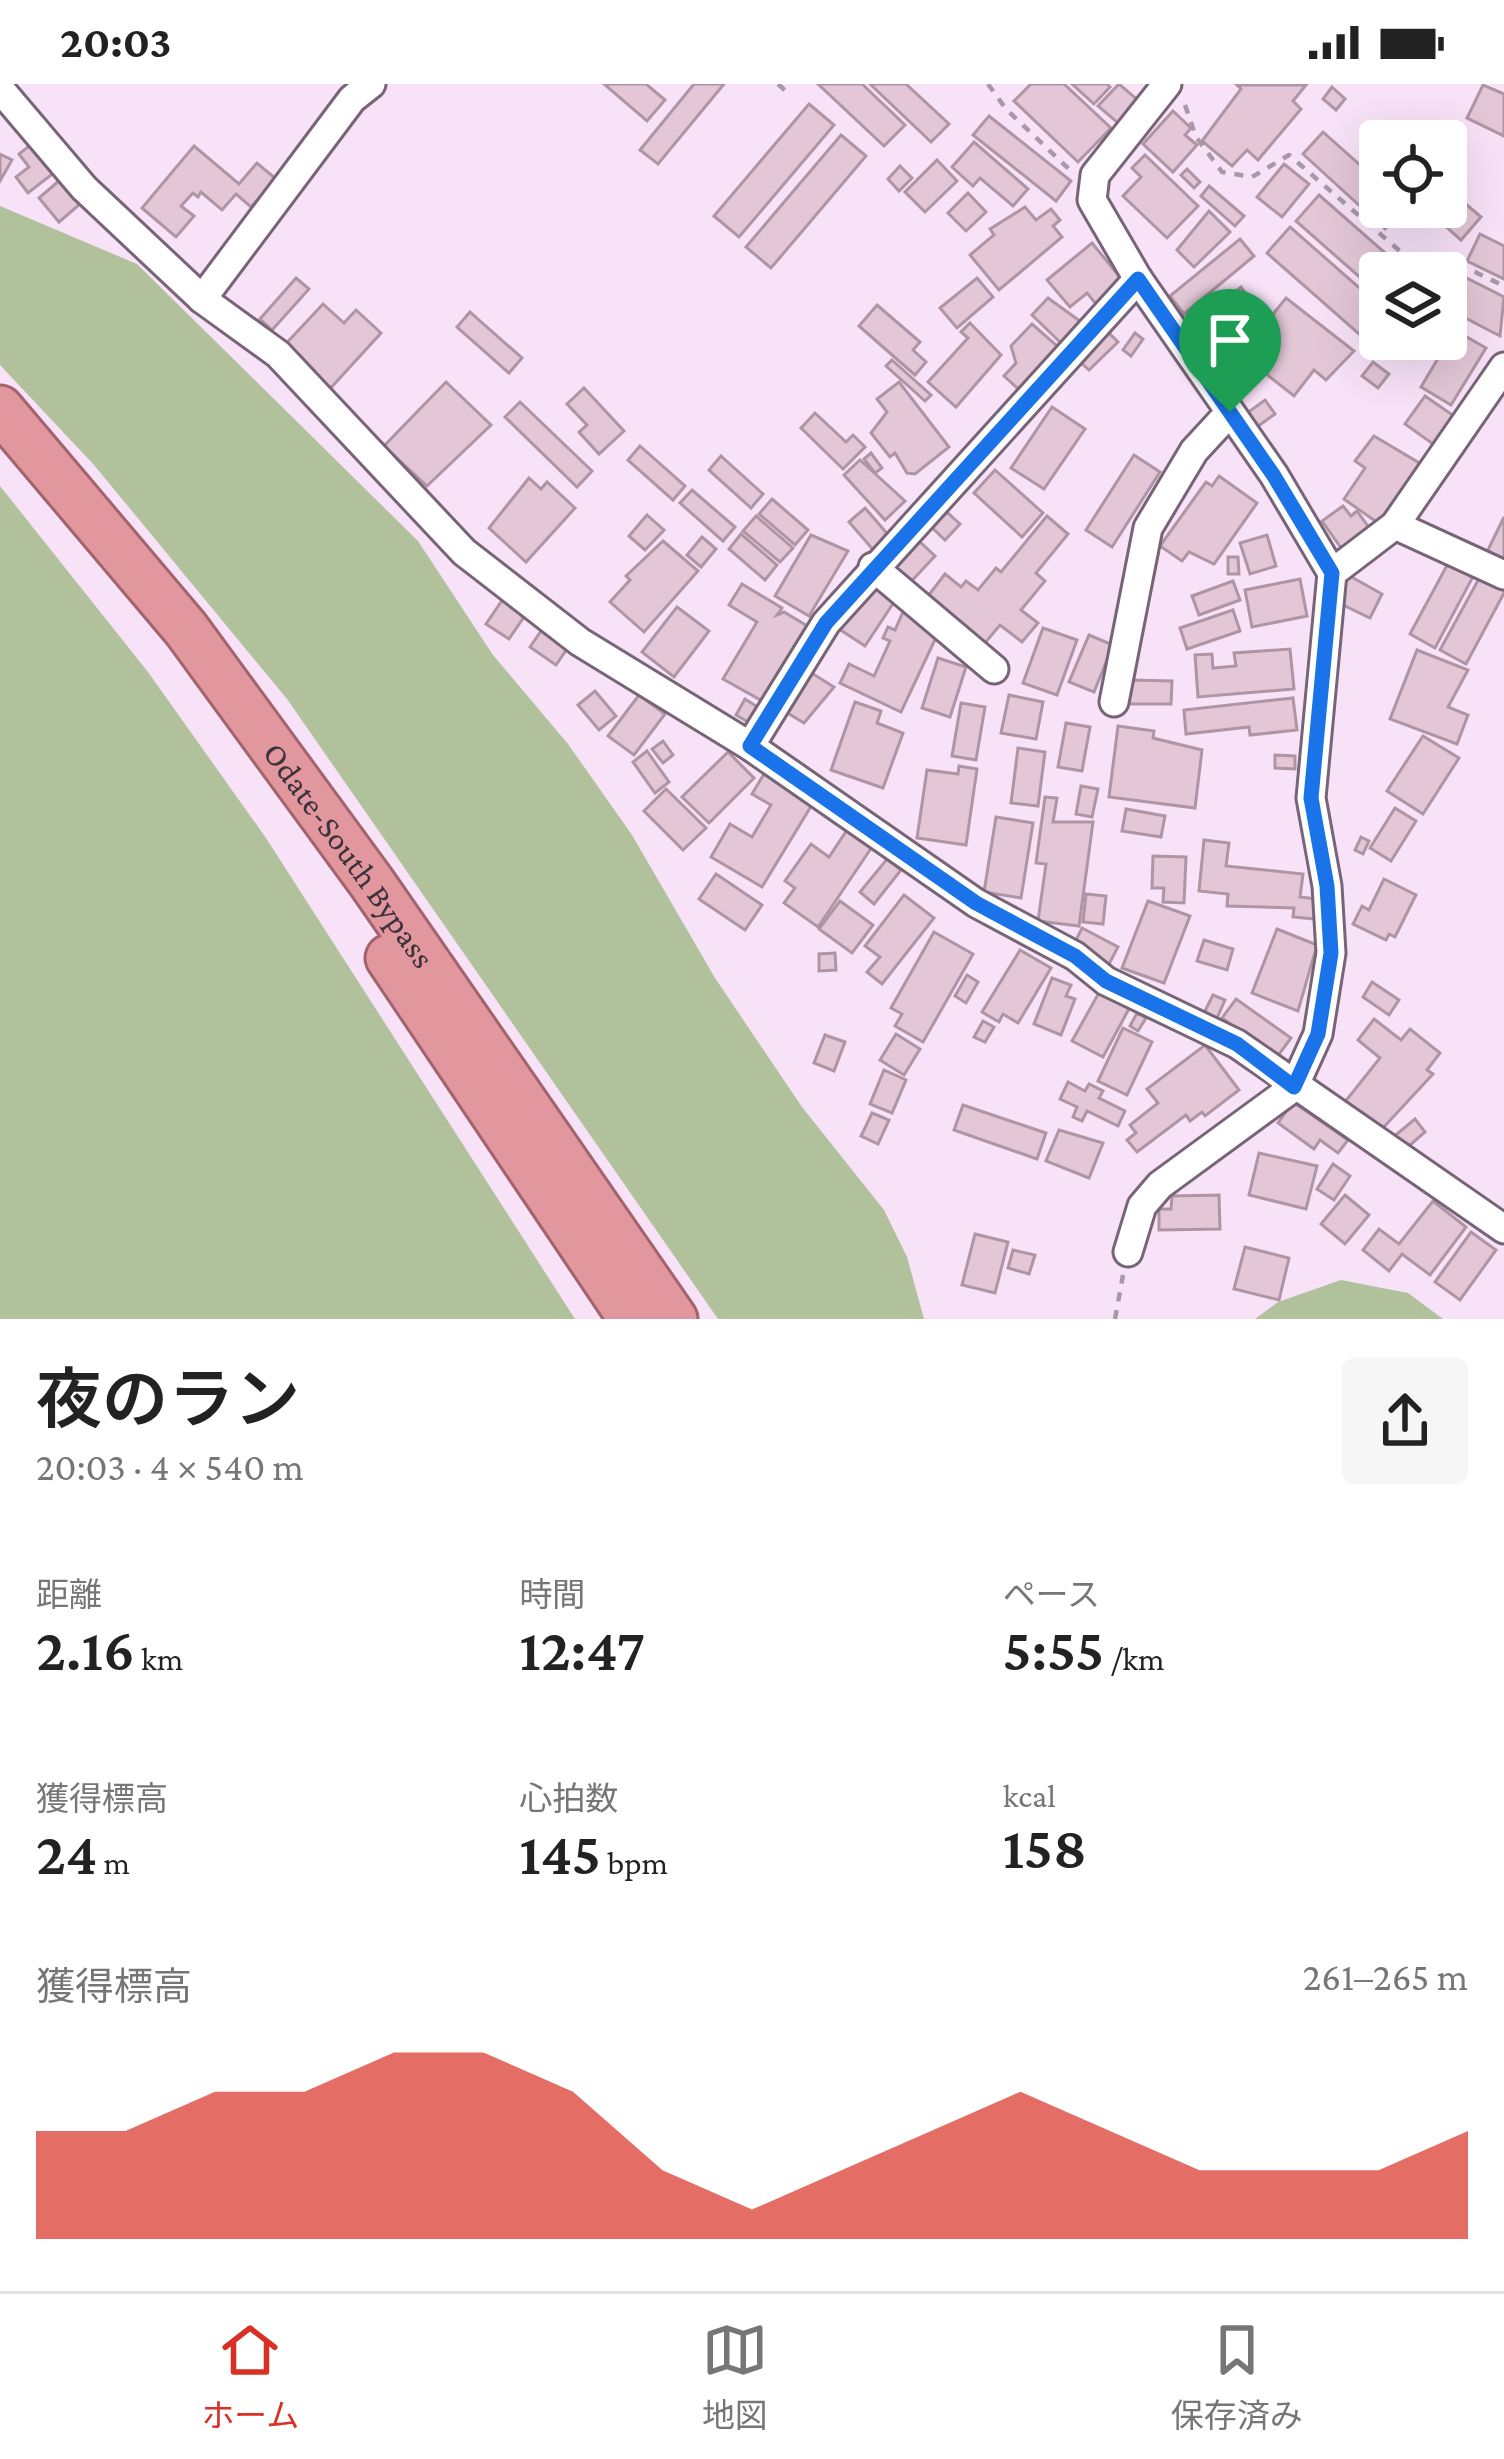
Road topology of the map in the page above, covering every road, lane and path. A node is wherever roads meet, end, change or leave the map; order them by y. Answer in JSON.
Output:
{"nodes":[{"id":1,"x":371,"y":84,"type":"edge"},
{"id":2,"x":778,"y":84,"type":"edge"},
{"id":3,"x":988,"y":84,"type":"edge"},
{"id":4,"x":1166,"y":84,"type":"edge"},
{"id":5,"x":0,"y":89,"type":"edge"},
{"id":6,"x":789,"y":94,"type":"dead end"},
{"id":7,"x":1093,"y":191,"type":"junction"},
{"id":8,"x":1138,"y":279,"type":"junction"},
{"id":9,"x":1504,"y":286,"type":"edge"},
{"id":10,"x":202,"y":299,"type":"junction"},
{"id":11,"x":1504,"y":367,"type":"edge"},
{"id":12,"x":0,"y":410,"type":"edge"},
{"id":13,"x":1230,"y":412,"type":"junction"},
{"id":14,"x":0,"y":424,"type":"edge"},
{"id":15,"x":1395,"y":525,"type":"junction"},
{"id":16,"x":873,"y":567,"type":"junction"},
{"id":17,"x":1332,"y":573,"type":"junction"},
{"id":18,"x":1504,"y":574,"type":"edge"},
{"id":19,"x":994,"y":669,"type":"dead end"},
{"id":20,"x":1114,"y":702,"type":"dead end"},
{"id":21,"x":750,"y":746,"type":"junction"},
{"id":22,"x":1294,"y":1087,"type":"junction"},
{"id":23,"x":1504,"y":1229,"type":"edge"},
{"id":24,"x":1128,"y":1252,"type":"joint"},
{"id":25,"x":632,"y":1319,"type":"edge"},
{"id":26,"x":674,"y":1319,"type":"edge"},
{"id":27,"x":1115,"y":1319,"type":"edge"}],
"edges":[{"from":1,"to":10,"type":"street"},
{"from":2,"to":6,"type":"path"},
{"from":3,"to":7,"type":"path"},
{"from":4,"to":7,"type":"street"},
{"from":4,"to":9,"type":"path"},
{"from":5,"to":10,"type":"street"},
{"from":7,"to":8,"type":"street"},
{"from":8,"to":13,"type":"street"},
{"from":8,"to":16,"type":"street"},
{"from":10,"to":21,"type":"street"},
{"from":11,"to":15,"type":"street"},
{"from":12,"to":26,"type":"highway","name":"Odate-South Bypass"},
{"from":13,"to":17,"type":"street"},
{"from":13,"to":20,"type":"street"},
{"from":14,"to":25,"type":"highway","name":"Odate-South Bypass"},
{"from":15,"to":17,"type":"street"},
{"from":15,"to":18,"type":"street"},
{"from":16,"to":19,"type":"street"},
{"from":16,"to":21,"type":"street"},
{"from":17,"to":22,"type":"street"},
{"from":21,"to":22,"type":"street"},
{"from":22,"to":23,"type":"street"},
{"from":22,"to":24,"type":"street"},
{"from":24,"to":27,"type":"path"}]}
